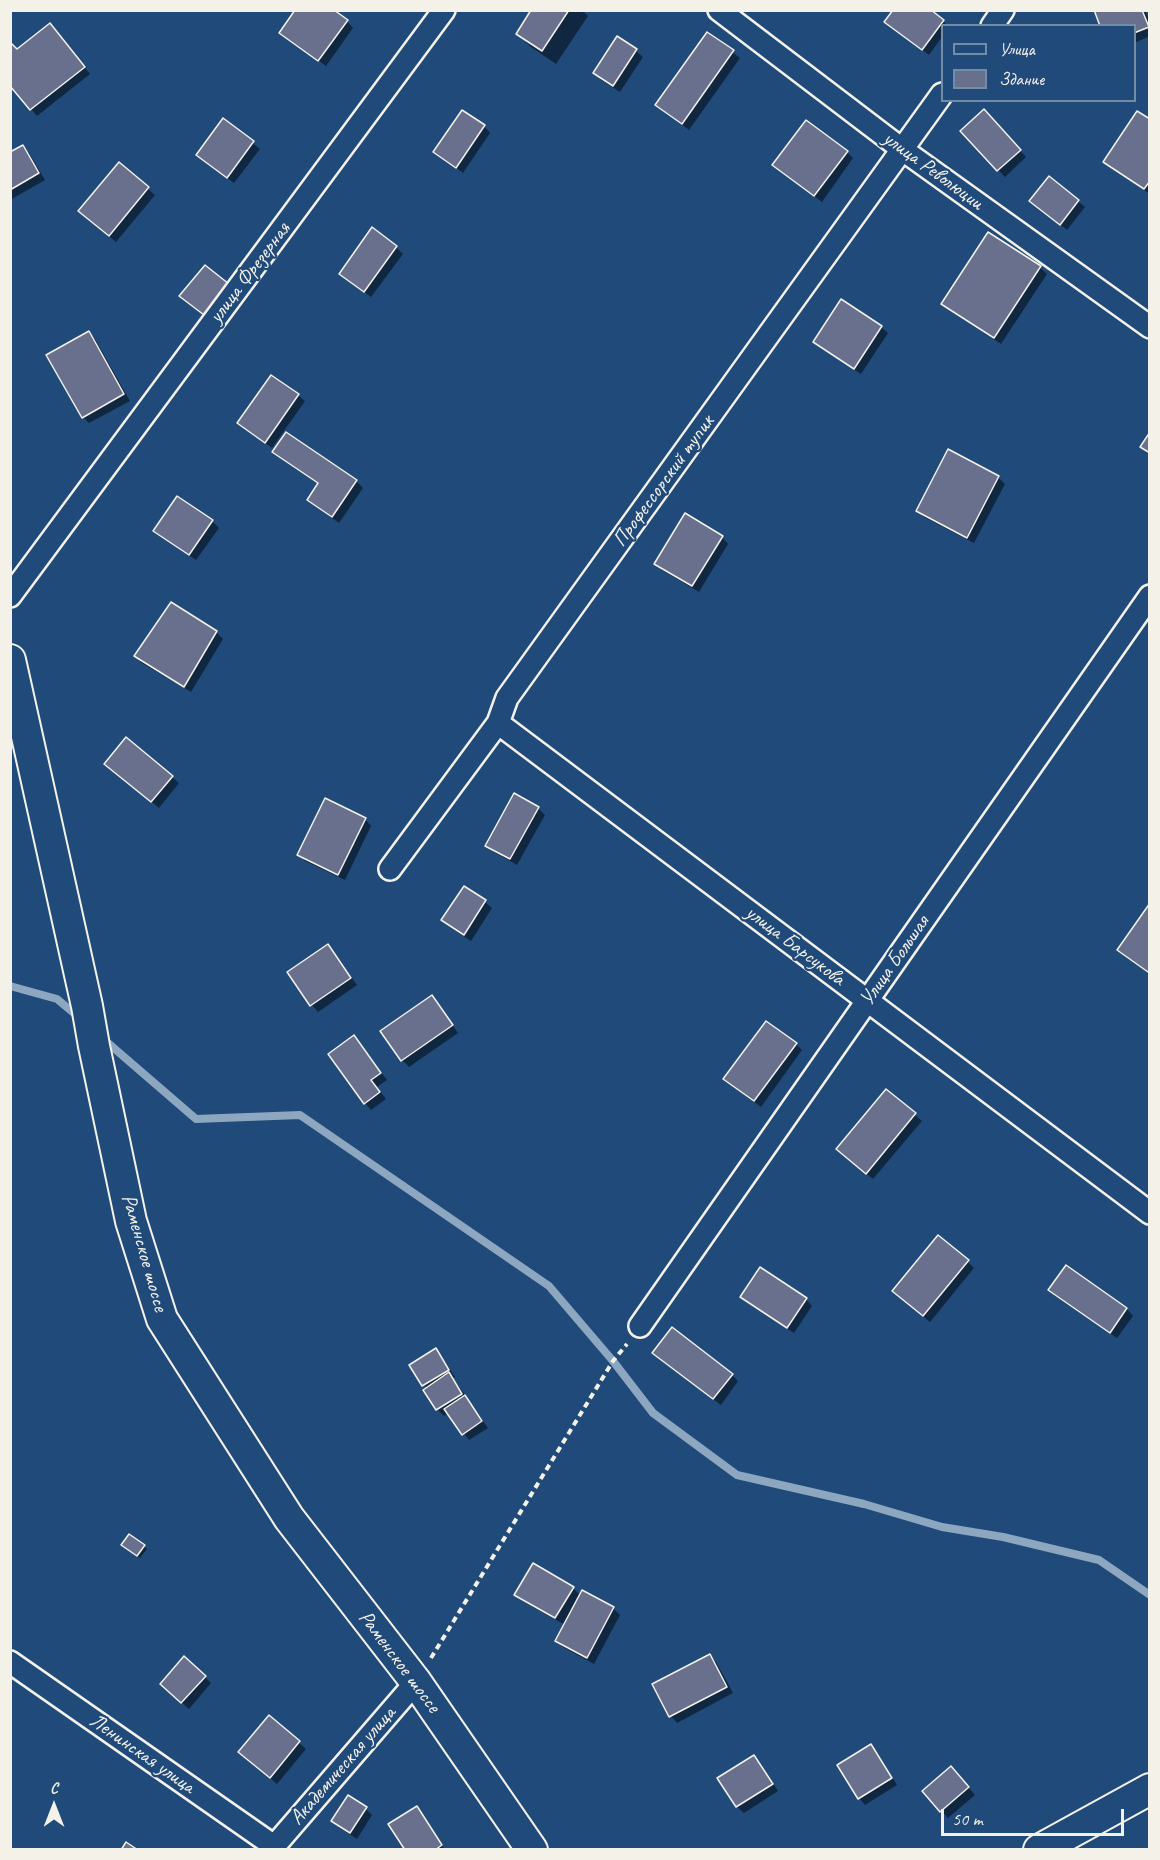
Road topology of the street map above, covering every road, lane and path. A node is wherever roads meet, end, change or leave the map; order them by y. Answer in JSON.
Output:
{"nodes":[{"id":1,"x":444,"y":10,"type":"edge"},
{"id":2,"x":719,"y":10,"type":"edge"},
{"id":3,"x":1003,"y":10,"type":"edge"},
{"id":4,"x":993,"y":24,"type":"edge"},
{"id":5,"x":941,"y":95,"type":"edge"},
{"id":6,"x":903,"y":150,"type":"junction"},
{"id":7,"x":1149,"y":327,"type":"edge"},
{"id":8,"x":10,"y":596,"type":"edge"},
{"id":9,"x":1149,"y":596,"type":"edge"},
{"id":10,"x":10,"y":660,"type":"edge"},
{"id":11,"x":498,"y":723,"type":"junction"},
{"id":12,"x":390,"y":869,"type":"dead end"},
{"id":13,"x":868,"y":1000,"type":"junction"},
{"id":14,"x":1149,"y":1213,"type":"edge"},
{"id":15,"x":640,"y":1326,"type":"joint"},
{"id":16,"x":10,"y":1662,"type":"edge"},
{"id":17,"x":416,"y":1682,"type":"junction"},
{"id":18,"x":1149,"y":1790,"type":"edge"},
{"id":19,"x":272,"y":1848,"type":"edge"},
{"id":20,"x":532,"y":1850,"type":"edge"},
{"id":21,"x":1039,"y":1850,"type":"edge"}],
"edges":[{"from":1,"to":8,"type":"street","name":"улица Фрезерная"},
{"from":2,"to":6,"type":"street","name":"улица Революции"},
{"from":3,"to":4,"type":"street"},
{"from":5,"to":6,"type":"street","name":"Профессорский тупик"},
{"from":6,"to":7,"type":"street","name":"улица Революции"},
{"from":6,"to":11,"type":"street","name":"Профессорский тупик"},
{"from":9,"to":13,"type":"street","name":"Улица Большая"},
{"from":10,"to":17,"type":"main road","name":"Раменское шоссе"},
{"from":11,"to":12,"type":"street","name":"Профессорский тупик"},
{"from":11,"to":13,"type":"street","name":"улица Барсукова"},
{"from":13,"to":14,"type":"street","name":"улица Барсукова"},
{"from":13,"to":15,"type":"street","name":"Улица Большая"},
{"from":15,"to":17,"type":"path"},
{"from":16,"to":19,"type":"street","name":"Ленинская улица"},
{"from":17,"to":19,"type":"street","name":"Академическая улица"},
{"from":17,"to":20,"type":"main road","name":"Раменское шоссе"},
{"from":18,"to":21,"type":"main road"}]}
